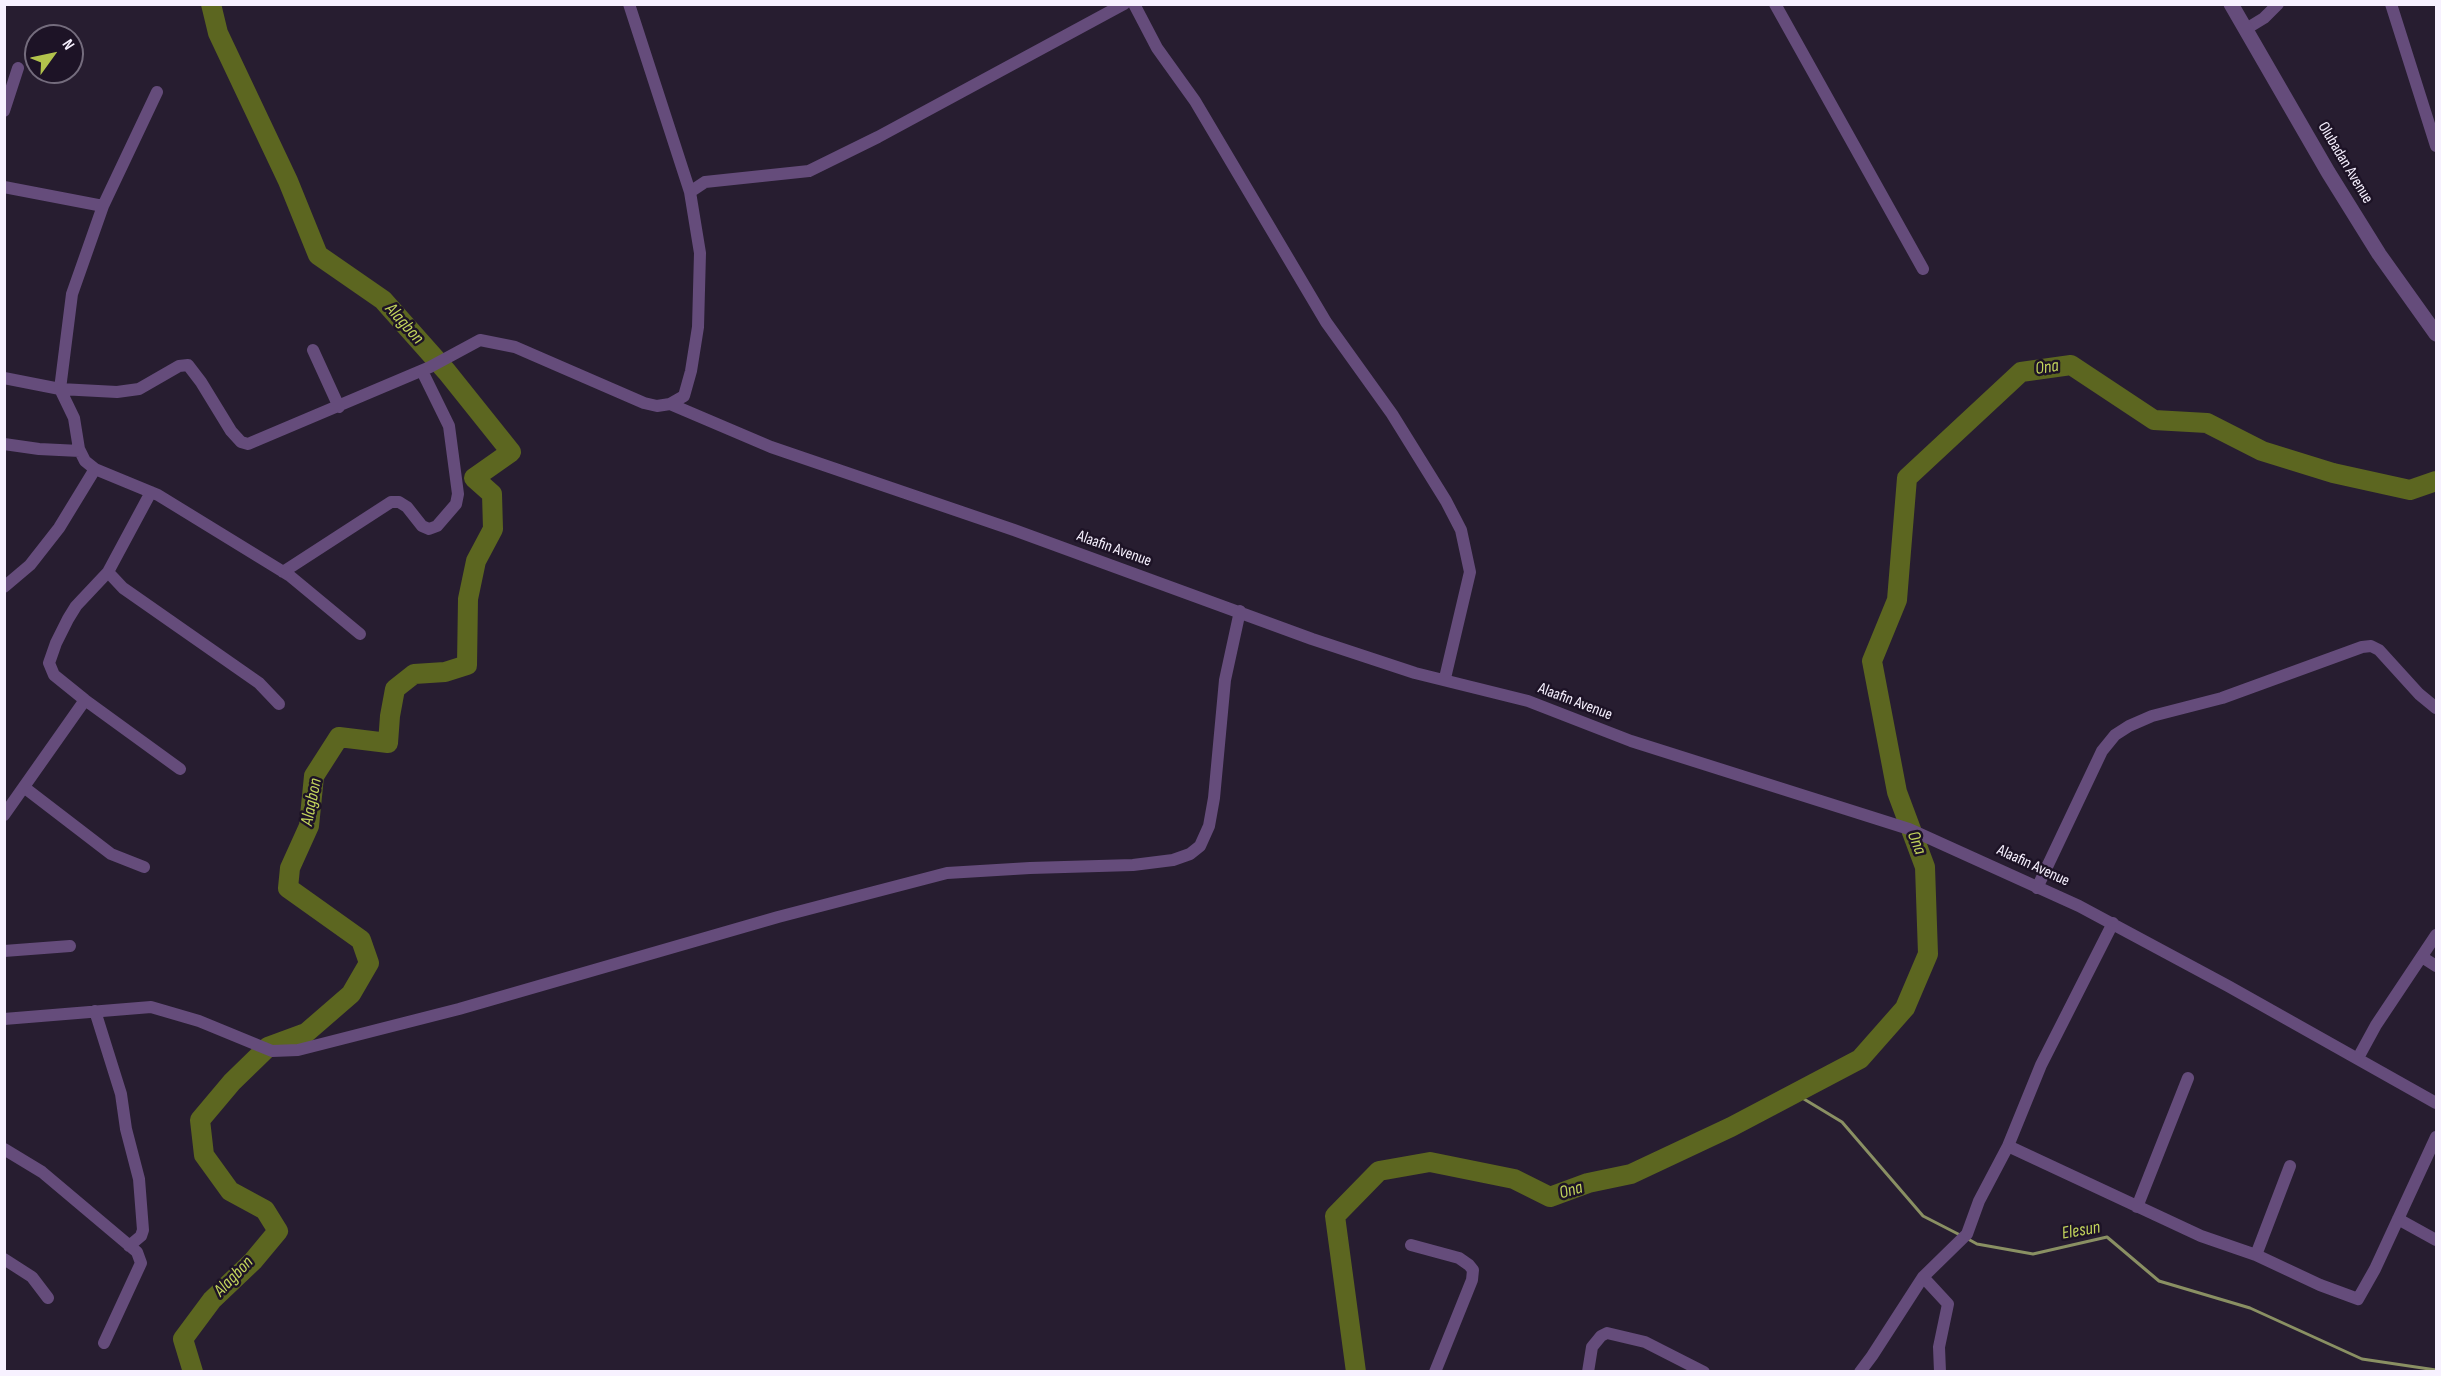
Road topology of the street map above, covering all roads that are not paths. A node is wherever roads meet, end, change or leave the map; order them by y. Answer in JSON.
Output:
{"nodes":[{"id":1,"x":629,"y":4,"type":"edge"},
{"id":2,"x":1124,"y":4,"type":"edge"},
{"id":3,"x":1134,"y":4,"type":"edge"},
{"id":4,"x":1775,"y":4,"type":"edge"},
{"id":5,"x":2231,"y":4,"type":"edge"},
{"id":6,"x":2278,"y":4,"type":"edge"},
{"id":7,"x":2391,"y":4,"type":"edge"},
{"id":8,"x":2246,"y":29,"type":"junction"},
{"id":9,"x":18,"y":68,"type":"dead end"},
{"id":10,"x":158,"y":93,"type":"dead end"},
{"id":11,"x":4,"y":111,"type":"edge"},
{"id":12,"x":2436,"y":146,"type":"edge"},
{"id":13,"x":4,"y":187,"type":"edge"},
{"id":14,"x":690,"y":192,"type":"junction"},
{"id":15,"x":103,"y":206,"type":"junction"},
{"id":16,"x":1923,"y":269,"type":"dead end"},
{"id":17,"x":2436,"y":333,"type":"edge"},
{"id":18,"x":313,"y":350,"type":"dead end"},
{"id":19,"x":426,"y":369,"type":"junction"},
{"id":20,"x":4,"y":378,"type":"edge"},
{"id":21,"x":60,"y":389,"type":"junction"},
{"id":22,"x":670,"y":404,"type":"junction"},
{"id":23,"x":339,"y":406,"type":"junction"},
{"id":24,"x":4,"y":444,"type":"edge"},
{"id":25,"x":80,"y":451,"type":"junction"},
{"id":26,"x":95,"y":469,"type":"junction"},
{"id":27,"x":151,"y":492,"type":"junction"},
{"id":28,"x":108,"y":572,"type":"junction"},
{"id":29,"x":283,"y":572,"type":"junction"},
{"id":30,"x":4,"y":587,"type":"edge"},
{"id":31,"x":1240,"y":611,"type":"junction"},
{"id":32,"x":360,"y":634,"type":"dead end"},
{"id":33,"x":1445,"y":678,"type":"junction"},
{"id":34,"x":85,"y":700,"type":"junction"},
{"id":35,"x":279,"y":705,"type":"dead end"},
{"id":36,"x":2436,"y":708,"type":"edge"},
{"id":37,"x":180,"y":769,"type":"dead end"},
{"id":38,"x":25,"y":788,"type":"junction"},
{"id":39,"x":4,"y":815,"type":"edge"},
{"id":40,"x":144,"y":867,"type":"dead end"},
{"id":41,"x":2037,"y":888,"type":"junction"},
{"id":42,"x":2113,"y":923,"type":"junction"},
{"id":43,"x":2436,"y":935,"type":"edge"},
{"id":44,"x":70,"y":946,"type":"dead end"},
{"id":45,"x":4,"y":951,"type":"edge"},
{"id":46,"x":2422,"y":957,"type":"junction"},
{"id":47,"x":2436,"y":966,"type":"edge"},
{"id":48,"x":95,"y":1011,"type":"junction"},
{"id":49,"x":8,"y":1016,"type":"edge"},
{"id":50,"x":2358,"y":1058,"type":"junction"},
{"id":51,"x":2188,"y":1078,"type":"dead end"},
{"id":52,"x":2436,"y":1103,"type":"edge"},
{"id":53,"x":2436,"y":1137,"type":"edge"},
{"id":54,"x":2008,"y":1146,"type":"junction"},
{"id":55,"x":4,"y":1149,"type":"edge"},
{"id":56,"x":2290,"y":1166,"type":"dead end"},
{"id":57,"x":2137,"y":1207,"type":"junction"},
{"id":58,"x":2397,"y":1219,"type":"junction"},
{"id":59,"x":2436,"y":1240,"type":"edge"},
{"id":60,"x":1411,"y":1245,"type":"dead end"},
{"id":61,"x":129,"y":1246,"type":"junction"},
{"id":62,"x":2256,"y":1255,"type":"junction"},
{"id":63,"x":4,"y":1259,"type":"edge"},
{"id":64,"x":1923,"y":1277,"type":"junction"},
{"id":65,"x":48,"y":1298,"type":"dead end"},
{"id":66,"x":105,"y":1343,"type":"dead end"},
{"id":67,"x":1435,"y":1371,"type":"edge"},
{"id":68,"x":1588,"y":1371,"type":"edge"},
{"id":69,"x":1704,"y":1371,"type":"edge"},
{"id":70,"x":1860,"y":1371,"type":"edge"},
{"id":71,"x":1940,"y":1371,"type":"edge"}],
"edges":[{"from":1,"to":14,"type":"street"},
{"from":2,"to":14,"type":"street"},
{"from":3,"to":33,"type":"street"},
{"from":4,"to":16,"type":"street"},
{"from":5,"to":8,"type":"street","name":"Olubadan Avenue"},
{"from":6,"to":8,"type":"street"},
{"from":7,"to":12,"type":"street"},
{"from":8,"to":17,"type":"street","name":"Olubadan Avenue"},
{"from":9,"to":11,"type":"street"},
{"from":10,"to":15,"type":"street"},
{"from":13,"to":15,"type":"street"},
{"from":14,"to":22,"type":"street"},
{"from":15,"to":21,"type":"street"},
{"from":18,"to":23,"type":"street"},
{"from":19,"to":22,"type":"street","name":"Alaafin Avenue"},
{"from":19,"to":23,"type":"street","name":"Alaafin Avenue"},
{"from":19,"to":29,"type":"street"},
{"from":20,"to":21,"type":"street"},
{"from":21,"to":23,"type":"street","name":"Alaafin Avenue"},
{"from":21,"to":25,"type":"street"},
{"from":22,"to":31,"type":"street","name":"Alaafin Avenue"},
{"from":24,"to":25,"type":"street"},
{"from":25,"to":26,"type":"street"},
{"from":26,"to":27,"type":"street"},
{"from":26,"to":30,"type":"street"},
{"from":27,"to":28,"type":"street"},
{"from":27,"to":29,"type":"street"},
{"from":28,"to":34,"type":"street"},
{"from":28,"to":35,"type":"street"},
{"from":29,"to":32,"type":"street"},
{"from":31,"to":33,"type":"street","name":"Alaafin Avenue"},
{"from":31,"to":48,"type":"street"},
{"from":33,"to":41,"type":"street","name":"Alaafin Avenue"},
{"from":34,"to":37,"type":"street"},
{"from":34,"to":38,"type":"street"},
{"from":36,"to":41,"type":"street"},
{"from":38,"to":39,"type":"street"},
{"from":38,"to":40,"type":"street"},
{"from":41,"to":42,"type":"street","name":"Alaafin Avenue"},
{"from":42,"to":50,"type":"street","name":"Alaafin Avenue"},
{"from":42,"to":54,"type":"street"},
{"from":43,"to":46,"type":"street"},
{"from":44,"to":45,"type":"street"},
{"from":46,"to":47,"type":"street"},
{"from":46,"to":50,"type":"street"},
{"from":48,"to":49,"type":"street"},
{"from":48,"to":61,"type":"street"},
{"from":50,"to":52,"type":"street","name":"Alaafin Avenue"},
{"from":51,"to":57,"type":"street"},
{"from":53,"to":58,"type":"street"},
{"from":54,"to":57,"type":"street"},
{"from":54,"to":64,"type":"street"},
{"from":55,"to":61,"type":"street"},
{"from":56,"to":62,"type":"street"},
{"from":57,"to":62,"type":"street"},
{"from":58,"to":59,"type":"street"},
{"from":58,"to":62,"type":"street"},
{"from":60,"to":67,"type":"street"},
{"from":61,"to":66,"type":"street"},
{"from":63,"to":65,"type":"street"},
{"from":64,"to":70,"type":"street"},
{"from":64,"to":71,"type":"street"},
{"from":68,"to":69,"type":"street"}]}
